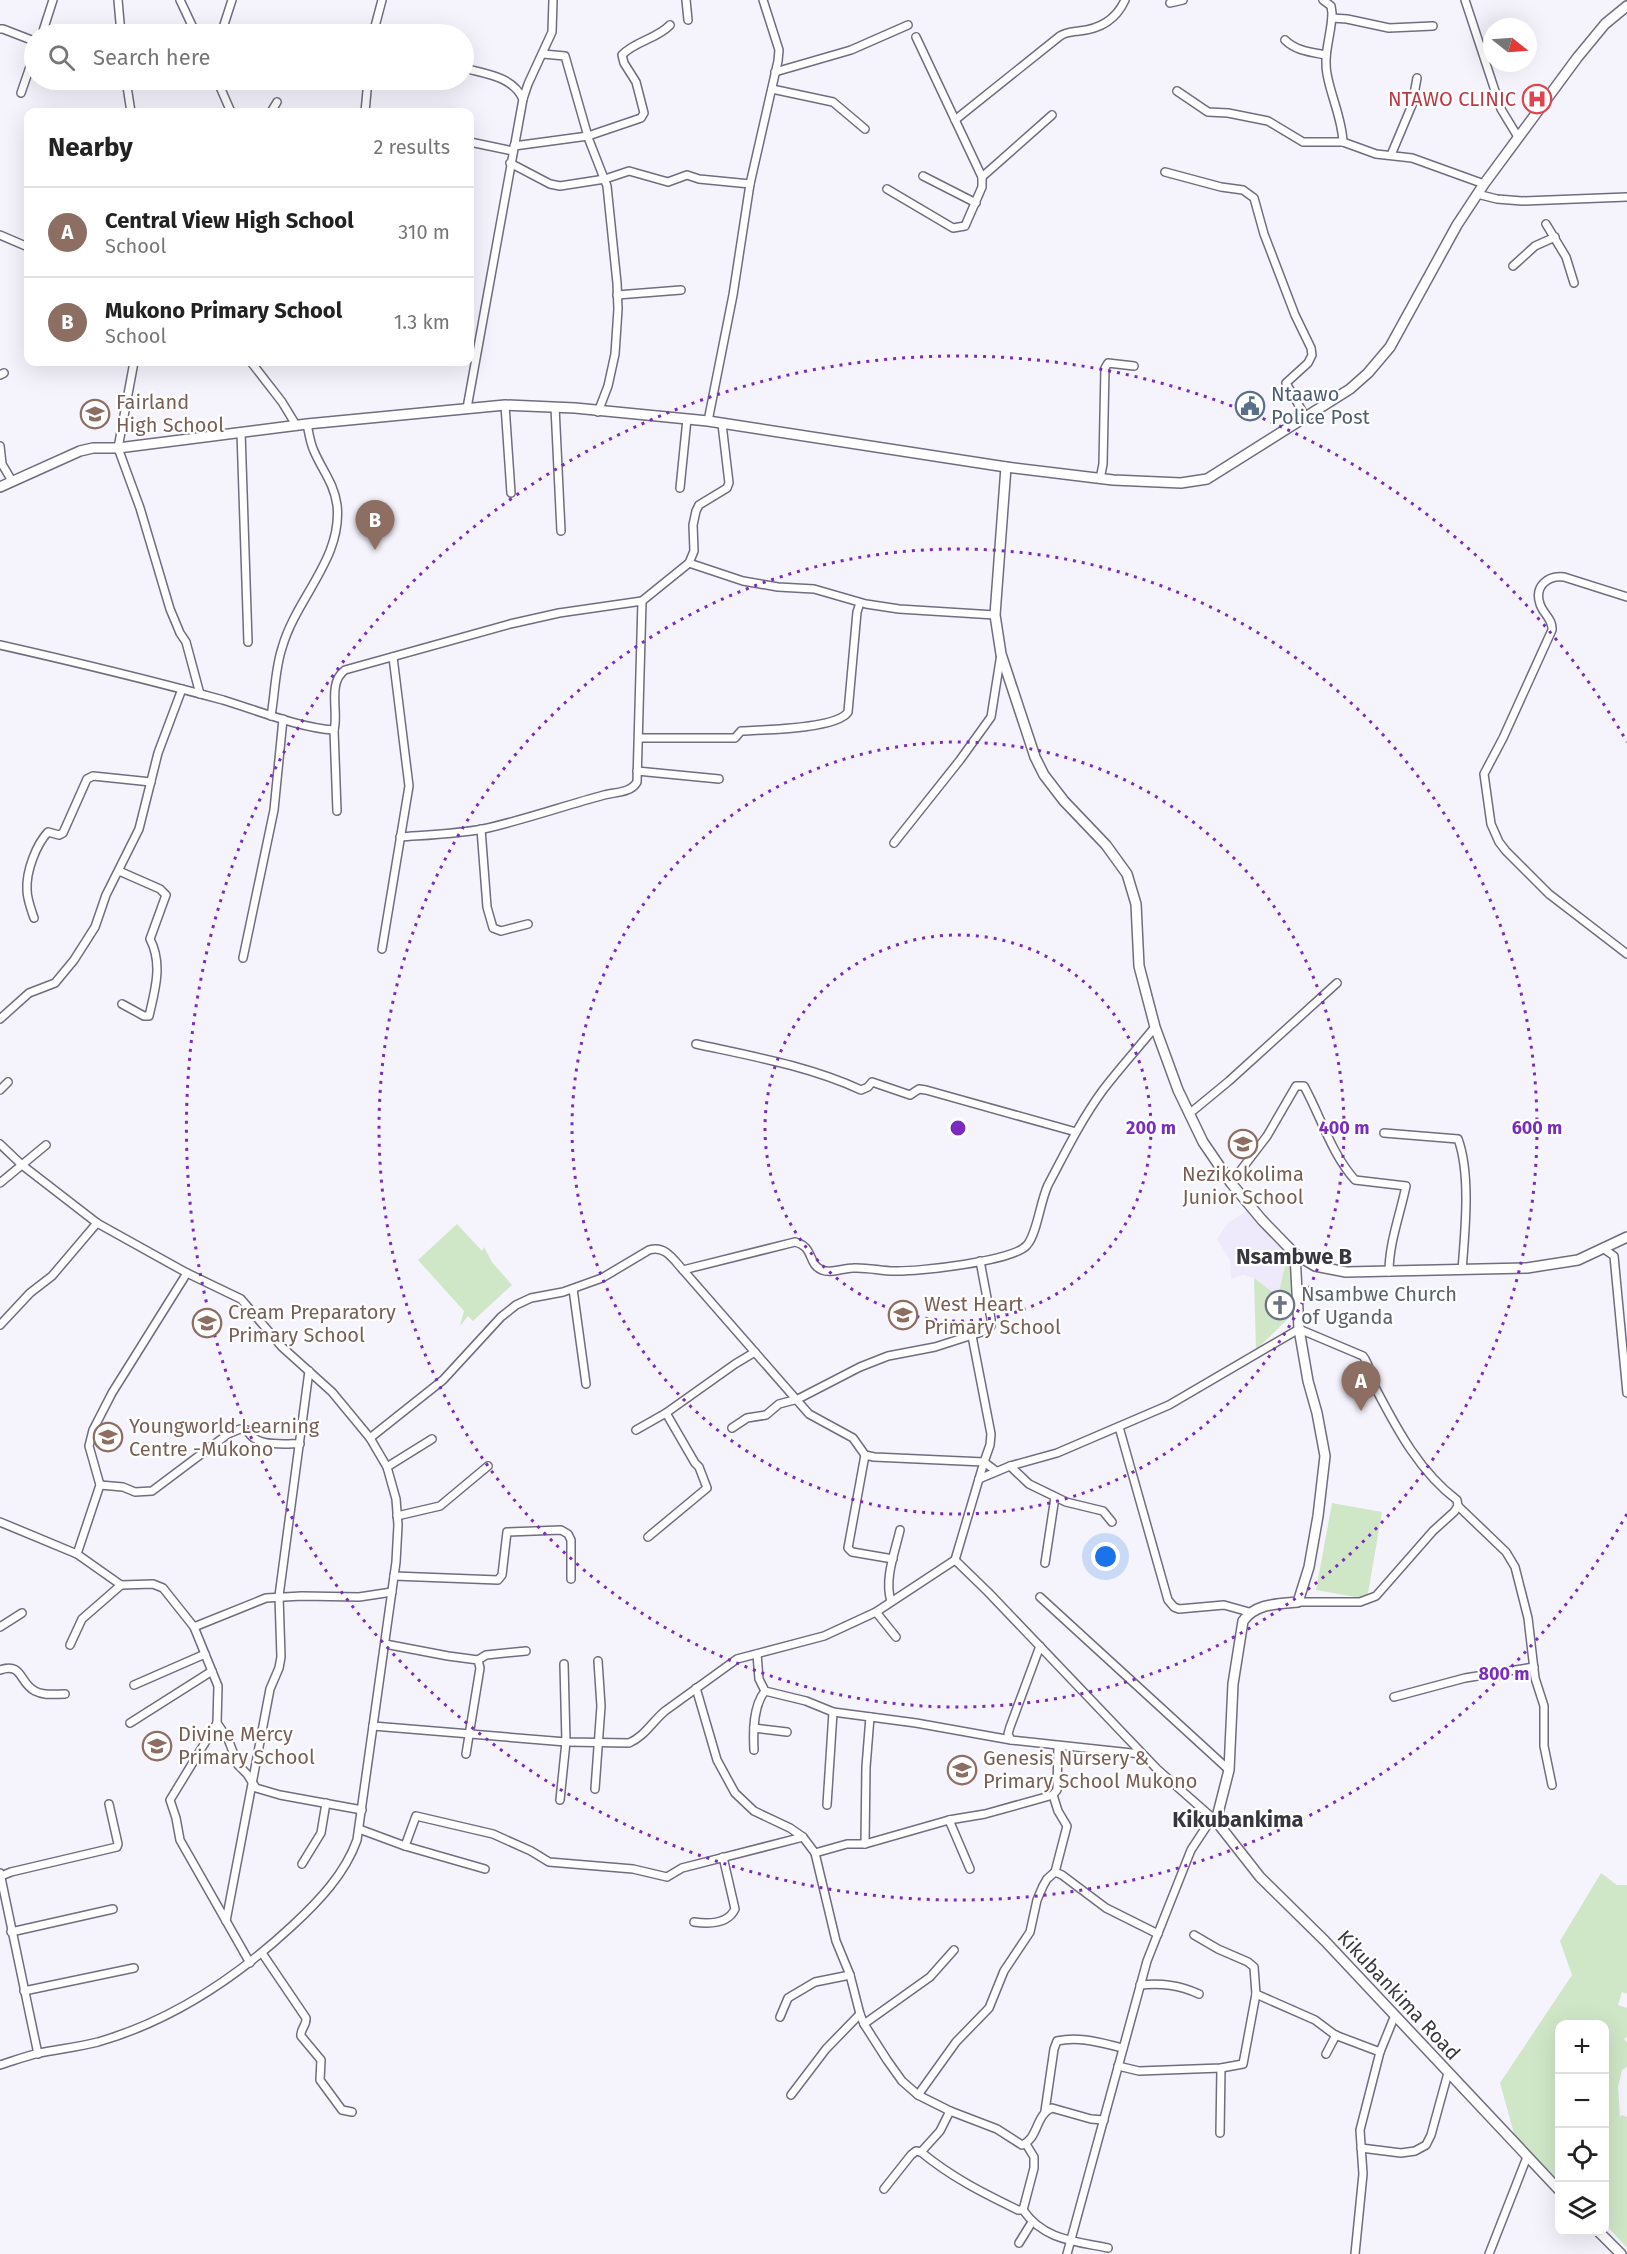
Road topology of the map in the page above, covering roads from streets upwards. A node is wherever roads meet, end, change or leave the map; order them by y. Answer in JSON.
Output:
{"nodes":[{"id":1,"x":53,"y":0,"type":"edge"},
{"id":2,"x":118,"y":0,"type":"edge"},
{"id":3,"x":180,"y":0,"type":"edge"},
{"id":4,"x":232,"y":0,"type":"edge"},
{"id":5,"x":382,"y":0,"type":"edge"},
{"id":6,"x":553,"y":0,"type":"edge"},
{"id":7,"x":686,"y":0,"type":"edge"},
{"id":8,"x":763,"y":0,"type":"edge"},
{"id":9,"x":1125,"y":0,"type":"edge"},
{"id":10,"x":1183,"y":0,"type":"edge"},
{"id":11,"x":1323,"y":0,"type":"edge"},
{"id":12,"x":1465,"y":0,"type":"edge"},
{"id":13,"x":1170,"y":3,"type":"dead end"},
{"id":14,"x":1627,"y":6,"type":"edge"},
{"id":15,"x":1332,"y":18,"type":"junction"},
{"id":16,"x":688,"y":20,"type":"dead end"},
{"id":17,"x":45,"y":24,"type":"edge"},
{"id":18,"x":120,"y":24,"type":"edge"},
{"id":19,"x":191,"y":24,"type":"edge"},
{"id":20,"x":224,"y":24,"type":"edge"},
{"id":21,"x":376,"y":24,"type":"edge"},
{"id":22,"x":670,"y":25,"type":"dead end"},
{"id":23,"x":908,"y":26,"type":"dead end"},
{"id":24,"x":1432,"y":26,"type":"dead end"},
{"id":25,"x":0,"y":30,"type":"edge"},
{"id":26,"x":24,"y":37,"type":"edge"},
{"id":27,"x":916,"y":37,"type":"dead end"},
{"id":28,"x":1285,"y":40,"type":"dead end"},
{"id":29,"x":543,"y":54,"type":"junction"},
{"id":30,"x":1326,"y":55,"type":"junction"},
{"id":31,"x":474,"y":71,"type":"edge"},
{"id":32,"x":776,"y":72,"type":"junction"},
{"id":33,"x":1417,"y":78,"type":"dead end"},
{"id":34,"x":24,"y":84,"type":"edge"},
{"id":35,"x":772,"y":89,"type":"junction"},
{"id":36,"x":128,"y":90,"type":"edge"},
{"id":37,"x":221,"y":90,"type":"edge"},
{"id":38,"x":367,"y":90,"type":"edge"},
{"id":39,"x":1177,"y":92,"type":"dead end"},
{"id":40,"x":21,"y":93,"type":"dead end"},
{"id":41,"x":523,"y":99,"type":"junction"},
{"id":42,"x":277,"y":102,"type":"dead end"},
{"id":43,"x":130,"y":108,"type":"edge"},
{"id":44,"x":229,"y":108,"type":"edge"},
{"id":45,"x":273,"y":108,"type":"edge"},
{"id":46,"x":365,"y":108,"type":"edge"},
{"id":47,"x":1052,"y":115,"type":"dead end"},
{"id":48,"x":955,"y":120,"type":"junction"},
{"id":49,"x":865,"y":129,"type":"dead end"},
{"id":50,"x":588,"y":135,"type":"junction"},
{"id":51,"x":1518,"y":137,"type":"junction"},
{"id":52,"x":1343,"y":142,"type":"junction"},
{"id":53,"x":474,"y":143,"type":"edge"},
{"id":54,"x":513,"y":148,"type":"junction"},
{"id":55,"x":1391,"y":155,"type":"junction"},
{"id":56,"x":510,"y":163,"type":"junction"},
{"id":57,"x":1165,"y":172,"type":"dead end"},
{"id":58,"x":923,"y":176,"type":"dead end"},
{"id":59,"x":982,"y":177,"type":"junction"},
{"id":60,"x":605,"y":179,"type":"junction"},
{"id":61,"x":750,"y":184,"type":"junction"},
{"id":62,"x":1484,"y":184,"type":"junction"},
{"id":63,"x":887,"y":189,"type":"dead end"},
{"id":64,"x":1478,"y":194,"type":"junction"},
{"id":65,"x":1627,"y":196,"type":"edge"},
{"id":66,"x":976,"y":203,"type":"junction"},
{"id":67,"x":1546,"y":224,"type":"dead end"},
{"id":68,"x":0,"y":235,"type":"edge"},
{"id":69,"x":1554,"y":237,"type":"junction"},
{"id":70,"x":24,"y":245,"type":"edge"},
{"id":71,"x":1513,"y":266,"type":"dead end"},
{"id":72,"x":1574,"y":284,"type":"dead end"},
{"id":73,"x":681,"y":290,"type":"dead end"},
{"id":74,"x":618,"y":295,"type":"junction"},
{"id":75,"x":133,"y":366,"type":"edge"},
{"id":76,"x":254,"y":366,"type":"edge"},
{"id":77,"x":1134,"y":366,"type":"dead end"},
{"id":78,"x":505,"y":405,"type":"junction"},
{"id":79,"x":555,"y":407,"type":"junction"},
{"id":80,"x":467,"y":408,"type":"junction"},
{"id":81,"x":598,"y":412,"type":"junction"},
{"id":82,"x":1305,"y":416,"type":"junction"},
{"id":83,"x":687,"y":419,"type":"junction"},
{"id":84,"x":708,"y":421,"type":"junction"},
{"id":85,"x":307,"y":424,"type":"junction"},
{"id":86,"x":722,"y":424,"type":"junction"},
{"id":87,"x":296,"y":425,"type":"junction"},
{"id":88,"x":241,"y":432,"type":"junction"},
{"id":89,"x":0,"y":446,"type":"edge"},
{"id":90,"x":118,"y":448,"type":"junction"},
{"id":91,"x":1006,"y":467,"type":"junction"},
{"id":92,"x":1100,"y":479,"type":"junction"},
{"id":93,"x":12,"y":481,"type":"junction"},
{"id":94,"x":0,"y":487,"type":"edge"},
{"id":95,"x":680,"y":488,"type":"dead end"},
{"id":96,"x":511,"y":493,"type":"dead end"},
{"id":97,"x":561,"y":531,"type":"dead end"},
{"id":98,"x":689,"y":563,"type":"junction"},
{"id":99,"x":1627,"y":597,"type":"edge"},
{"id":100,"x":642,"y":601,"type":"junction"},
{"id":101,"x":860,"y":603,"type":"junction"},
{"id":102,"x":995,"y":615,"type":"junction"},
{"id":103,"x":248,"y":642,"type":"dead end"},
{"id":104,"x":0,"y":645,"type":"edge"},
{"id":105,"x":1001,"y":654,"type":"junction"},
{"id":106,"x":393,"y":657,"type":"junction"},
{"id":107,"x":182,"y":689,"type":"junction"},
{"id":108,"x":200,"y":694,"type":"junction"},
{"id":109,"x":271,"y":716,"type":"junction"},
{"id":110,"x":283,"y":718,"type":"junction"},
{"id":111,"x":334,"y":730,"type":"junction"},
{"id":112,"x":639,"y":738,"type":"junction"},
{"id":113,"x":637,"y":771,"type":"junction"},
{"id":114,"x":719,"y":779,"type":"dead end"},
{"id":115,"x":151,"y":782,"type":"junction"},
{"id":116,"x":337,"y":811,"type":"dead end"},
{"id":117,"x":481,"y":829,"type":"junction"},
{"id":118,"x":400,"y":837,"type":"junction"},
{"id":119,"x":894,"y":843,"type":"dead end"},
{"id":120,"x":119,"y":871,"type":"junction"},
{"id":121,"x":34,"y":918,"type":"dead end"},
{"id":122,"x":528,"y":924,"type":"dead end"},
{"id":123,"x":382,"y":949,"type":"dead end"},
{"id":124,"x":1627,"y":954,"type":"edge"},
{"id":125,"x":243,"y":958,"type":"dead end"},
{"id":126,"x":1337,"y":984,"type":"dead end"},
{"id":127,"x":122,"y":1004,"type":"dead end"},
{"id":128,"x":0,"y":1019,"type":"edge"},
{"id":129,"x":1155,"y":1027,"type":"junction"},
{"id":130,"x":696,"y":1044,"type":"dead end"},
{"id":131,"x":8,"y":1082,"type":"dead end"},
{"id":132,"x":0,"y":1090,"type":"edge"},
{"id":133,"x":1189,"y":1114,"type":"junction"},
{"id":134,"x":1076,"y":1132,"type":"junction"},
{"id":135,"x":1384,"y":1133,"type":"dead end"},
{"id":136,"x":0,"y":1144,"type":"edge"},
{"id":137,"x":46,"y":1145,"type":"dead end"},
{"id":138,"x":22,"y":1165,"type":"junction"},
{"id":139,"x":0,"y":1183,"type":"edge"},
{"id":140,"x":1231,"y":1183,"type":"junction"},
{"id":141,"x":97,"y":1223,"type":"junction"},
{"id":142,"x":1627,"y":1237,"type":"edge"},
{"id":143,"x":1604,"y":1249,"type":"junction"},
{"id":144,"x":1295,"y":1254,"type":"junction"},
{"id":145,"x":980,"y":1261,"type":"junction"},
{"id":146,"x":683,"y":1270,"type":"junction"},
{"id":147,"x":1462,"y":1270,"type":"junction"},
{"id":148,"x":1389,"y":1272,"type":"junction"},
{"id":149,"x":188,"y":1273,"type":"junction"},
{"id":150,"x":573,"y":1288,"type":"junction"},
{"id":151,"x":0,"y":1325,"type":"edge"},
{"id":152,"x":1299,"y":1329,"type":"junction"},
{"id":153,"x":972,"y":1335,"type":"junction"},
{"id":154,"x":755,"y":1352,"type":"junction"},
{"id":155,"x":309,"y":1371,"type":"junction"},
{"id":156,"x":586,"y":1384,"type":"dead end"},
{"id":157,"x":1627,"y":1393,"type":"edge"},
{"id":158,"x":798,"y":1400,"type":"junction"},
{"id":159,"x":666,"y":1413,"type":"junction"},
{"id":160,"x":1119,"y":1427,"type":"junction"},
{"id":161,"x":732,"y":1428,"type":"dead end"},
{"id":162,"x":636,"y":1430,"type":"dead end"},
{"id":163,"x":370,"y":1438,"type":"junction"},
{"id":164,"x":432,"y":1438,"type":"dead end"},
{"id":165,"x":300,"y":1444,"type":"junction"},
{"id":166,"x":865,"y":1455,"type":"junction"},
{"id":167,"x":984,"y":1462,"type":"junction"},
{"id":168,"x":488,"y":1466,"type":"dead end"},
{"id":169,"x":1010,"y":1466,"type":"junction"},
{"id":170,"x":387,"y":1467,"type":"junction"},
{"id":171,"x":996,"y":1471,"type":"junction"},
{"id":172,"x":979,"y":1479,"type":"junction"},
{"id":173,"x":100,"y":1485,"type":"junction"},
{"id":174,"x":1055,"y":1497,"type":"junction"},
{"id":175,"x":1458,"y":1506,"type":"junction"},
{"id":176,"x":397,"y":1516,"type":"junction"},
{"id":177,"x":0,"y":1522,"type":"edge"},
{"id":178,"x":1112,"y":1522,"type":"dead end"},
{"id":179,"x":900,"y":1530,"type":"dead end"},
{"id":180,"x":648,"y":1537,"type":"dead end"},
{"id":181,"x":77,"y":1554,"type":"junction"},
{"id":182,"x":893,"y":1559,"type":"junction"},
{"id":183,"x":954,"y":1560,"type":"junction"},
{"id":184,"x":1045,"y":1563,"type":"dead end"},
{"id":185,"x":394,"y":1576,"type":"junction"},
{"id":186,"x":571,"y":1579,"type":"dead end"},
{"id":187,"x":121,"y":1585,"type":"junction"},
{"id":188,"x":392,"y":1592,"type":"junction"},
{"id":189,"x":279,"y":1596,"type":"junction"},
{"id":190,"x":1040,"y":1597,"type":"dead end"},
{"id":191,"x":891,"y":1601,"type":"junction"},
{"id":192,"x":1298,"y":1602,"type":"junction"},
{"id":193,"x":876,"y":1612,"type":"junction"},
{"id":194,"x":1249,"y":1612,"type":"junction"},
{"id":195,"x":22,"y":1613,"type":"dead end"},
{"id":196,"x":0,"y":1627,"type":"edge"},
{"id":197,"x":194,"y":1627,"type":"junction"},
{"id":198,"x":896,"y":1637,"type":"dead end"},
{"id":199,"x":385,"y":1644,"type":"junction"},
{"id":200,"x":70,"y":1645,"type":"dead end"},
{"id":201,"x":1040,"y":1646,"type":"junction"},
{"id":202,"x":526,"y":1651,"type":"dead end"},
{"id":203,"x":205,"y":1654,"type":"junction"},
{"id":204,"x":757,"y":1654,"type":"junction"},
{"id":205,"x":478,"y":1659,"type":"junction"},
{"id":206,"x":598,"y":1661,"type":"dead end"},
{"id":207,"x":564,"y":1664,"type":"dead end"},
{"id":208,"x":1534,"y":1667,"type":"junction"},
{"id":209,"x":0,"y":1670,"type":"edge"},
{"id":210,"x":212,"y":1671,"type":"junction"},
{"id":211,"x":134,"y":1685,"type":"dead end"},
{"id":212,"x":696,"y":1688,"type":"junction"},
{"id":213,"x":765,"y":1691,"type":"junction"},
{"id":214,"x":65,"y":1694,"type":"dead end"},
{"id":215,"x":1394,"y":1697,"type":"dead end"},
{"id":216,"x":833,"y":1712,"type":"junction"},
{"id":217,"x":870,"y":1717,"type":"junction"},
{"id":218,"x":130,"y":1723,"type":"dead end"},
{"id":219,"x":217,"y":1723,"type":"junction"},
{"id":220,"x":373,"y":1726,"type":"junction"},
{"id":221,"x":754,"y":1728,"type":"junction"},
{"id":222,"x":787,"y":1732,"type":"dead end"},
{"id":223,"x":469,"y":1734,"type":"junction"},
{"id":224,"x":1011,"y":1740,"type":"junction"},
{"id":225,"x":566,"y":1742,"type":"junction"},
{"id":226,"x":598,"y":1742,"type":"junction"},
{"id":227,"x":1058,"y":1746,"type":"junction"},
{"id":228,"x":754,"y":1750,"type":"dead end"},
{"id":229,"x":466,"y":1754,"type":"dead end"},
{"id":230,"x":1141,"y":1754,"type":"junction"},
{"id":231,"x":1229,"y":1770,"type":"junction"},
{"id":232,"x":251,"y":1782,"type":"junction"},
{"id":233,"x":1552,"y":1785,"type":"dead end"},
{"id":234,"x":595,"y":1789,"type":"dead end"},
{"id":235,"x":1053,"y":1795,"type":"junction"},
{"id":236,"x":560,"y":1800,"type":"dead end"},
{"id":237,"x":327,"y":1803,"type":"junction"},
{"id":238,"x":109,"y":1804,"type":"dead end"},
{"id":239,"x":827,"y":1805,"type":"dead end"},
{"id":240,"x":362,"y":1810,"type":"junction"},
{"id":241,"x":948,"y":1820,"type":"junction"},
{"id":242,"x":1214,"y":1820,"type":"junction"},
{"id":243,"x":359,"y":1829,"type":"junction"},
{"id":244,"x":803,"y":1837,"type":"junction"},
{"id":245,"x":865,"y":1844,"type":"junction"},
{"id":246,"x":405,"y":1846,"type":"junction"},
{"id":247,"x":815,"y":1853,"type":"junction"},
{"id":248,"x":723,"y":1857,"type":"junction"},
{"id":249,"x":302,"y":1864,"type":"dead end"},
{"id":250,"x":485,"y":1869,"type":"dead end"},
{"id":251,"x":970,"y":1869,"type":"dead end"},
{"id":252,"x":1055,"y":1872,"type":"junction"},
{"id":253,"x":0,"y":1874,"type":"edge"},
{"id":254,"x":113,"y":1909,"type":"dead end"},
{"id":255,"x":226,"y":1921,"type":"junction"},
{"id":256,"x":694,"y":1922,"type":"dead end"},
{"id":257,"x":11,"y":1932,"type":"junction"},
{"id":258,"x":1158,"y":1934,"type":"junction"},
{"id":259,"x":1194,"y":1935,"type":"dead end"},
{"id":260,"x":954,"y":1950,"type":"dead end"},
{"id":261,"x":262,"y":1953,"type":"junction"},
{"id":262,"x":250,"y":1963,"type":"junction"},
{"id":263,"x":134,"y":1968,"type":"dead end"},
{"id":264,"x":850,"y":1975,"type":"junction"},
{"id":265,"x":1140,"y":1985,"type":"junction"},
{"id":266,"x":24,"y":1991,"type":"junction"},
{"id":267,"x":1199,"y":1994,"type":"dead end"},
{"id":268,"x":1256,"y":1994,"type":"junction"},
{"id":269,"x":860,"y":2014,"type":"junction"},
{"id":270,"x":1395,"y":2015,"type":"junction"},
{"id":271,"x":780,"y":2017,"type":"dead end"},
{"id":272,"x":864,"y":2024,"type":"junction"},
{"id":273,"x":1336,"y":2035,"type":"junction"},
{"id":274,"x":1123,"y":2048,"type":"junction"},
{"id":275,"x":1380,"y":2052,"type":"junction"},
{"id":276,"x":38,"y":2054,"type":"junction"},
{"id":277,"x":1326,"y":2054,"type":"dead end"},
{"id":278,"x":0,"y":2065,"type":"edge"},
{"id":279,"x":1118,"y":2066,"type":"junction"},
{"id":280,"x":1221,"y":2068,"type":"junction"},
{"id":281,"x":1448,"y":2073,"type":"junction"},
{"id":282,"x":791,"y":2095,"type":"dead end"},
{"id":283,"x":918,"y":2095,"type":"junction"},
{"id":284,"x":950,"y":2111,"type":"junction"},
{"id":285,"x":1045,"y":2111,"type":"junction"},
{"id":286,"x":352,"y":2112,"type":"dead end"},
{"id":287,"x":1104,"y":2120,"type":"junction"},
{"id":288,"x":1220,"y":2133,"type":"dead end"},
{"id":289,"x":1026,"y":2144,"type":"junction"},
{"id":290,"x":1361,"y":2148,"type":"junction"},
{"id":291,"x":921,"y":2152,"type":"junction"},
{"id":292,"x":1527,"y":2157,"type":"junction"},
{"id":293,"x":1555,"y":2186,"type":"edge"},
{"id":294,"x":884,"y":2189,"type":"dead end"},
{"id":295,"x":1023,"y":2210,"type":"junction"},
{"id":296,"x":1032,"y":2222,"type":"junction"},
{"id":297,"x":1603,"y":2236,"type":"edge"},
{"id":298,"x":1071,"y":2241,"type":"junction"},
{"id":299,"x":1019,"y":2243,"type":"dead end"},
{"id":300,"x":1108,"y":2248,"type":"dead end"},
{"id":301,"x":1067,"y":2254,"type":"edge"},
{"id":302,"x":1355,"y":2254,"type":"edge"},
{"id":303,"x":1489,"y":2254,"type":"edge"},
{"id":304,"x":1621,"y":2254,"type":"edge"}],
"edges":[{"from":1,"to":17,"type":"street"},
{"from":2,"to":18,"type":"street"},
{"from":3,"to":19,"type":"street"},
{"from":4,"to":20,"type":"street"},
{"from":5,"to":21,"type":"street"},
{"from":6,"to":29,"type":"street"},
{"from":7,"to":16,"type":"street"},
{"from":8,"to":32,"type":"street"},
{"from":9,"to":48,"type":"street"},
{"from":10,"to":13,"type":"street"},
{"from":11,"to":15,"type":"street"},
{"from":12,"to":51,"type":"street"},
{"from":14,"to":51,"type":"street"},
{"from":15,"to":24,"type":"street"},
{"from":15,"to":30,"type":"street"},
{"from":22,"to":50,"type":"street"},
{"from":23,"to":32,"type":"street"},
{"from":25,"to":26,"type":"street"},
{"from":27,"to":48,"type":"street"},
{"from":28,"to":30,"type":"street"},
{"from":29,"to":41,"type":"street"},
{"from":29,"to":50,"type":"street"},
{"from":30,"to":52,"type":"street"},
{"from":31,"to":41,"type":"street"},
{"from":32,"to":35,"type":"street"},
{"from":33,"to":55,"type":"street"},
{"from":34,"to":40,"type":"street"},
{"from":35,"to":49,"type":"street"},
{"from":35,"to":61,"type":"street"},
{"from":36,"to":43,"type":"street"},
{"from":37,"to":44,"type":"street"},
{"from":38,"to":46,"type":"street"},
{"from":39,"to":52,"type":"street"},
{"from":41,"to":54,"type":"street"},
{"from":42,"to":45,"type":"street"},
{"from":47,"to":59,"type":"street"},
{"from":48,"to":59,"type":"street"},
{"from":50,"to":54,"type":"street"},
{"from":50,"to":60,"type":"street"},
{"from":51,"to":62,"type":"street"},
{"from":52,"to":55,"type":"street"},
{"from":53,"to":54,"type":"street"},
{"from":54,"to":56,"type":"street"},
{"from":55,"to":62,"type":"street"},
{"from":56,"to":60,"type":"street"},
{"from":56,"to":80,"type":"street"},
{"from":57,"to":82,"type":"street"},
{"from":58,"to":66,"type":"street"},
{"from":59,"to":66,"type":"street"},
{"from":60,"to":61,"type":"street"},
{"from":60,"to":74,"type":"street"},
{"from":61,"to":84,"type":"street"},
{"from":62,"to":64,"type":"street"},
{"from":63,"to":66,"type":"street"},
{"from":64,"to":65,"type":"street"},
{"from":64,"to":82,"type":"street"},
{"from":67,"to":69,"type":"street"},
{"from":68,"to":70,"type":"street"},
{"from":69,"to":71,"type":"street"},
{"from":69,"to":72,"type":"street"},
{"from":73,"to":74,"type":"street"},
{"from":74,"to":81,"type":"street"},
{"from":75,"to":90,"type":"street"},
{"from":76,"to":87,"type":"street"},
{"from":77,"to":92,"type":"street"},
{"from":78,"to":79,"type":"street"},
{"from":78,"to":80,"type":"street"},
{"from":78,"to":96,"type":"street"},
{"from":79,"to":81,"type":"street"},
{"from":79,"to":97,"type":"street"},
{"from":80,"to":85,"type":"street"},
{"from":81,"to":83,"type":"street"},
{"from":82,"to":92,"type":"street"},
{"from":83,"to":84,"type":"street"},
{"from":83,"to":95,"type":"street"},
{"from":84,"to":86,"type":"street"},
{"from":85,"to":87,"type":"street"},
{"from":85,"to":109,"type":"street"},
{"from":86,"to":91,"type":"street"},
{"from":86,"to":98,"type":"street"},
{"from":87,"to":88,"type":"street"},
{"from":88,"to":90,"type":"street"},
{"from":88,"to":103,"type":"street"},
{"from":89,"to":93,"type":"street"},
{"from":90,"to":93,"type":"street"},
{"from":90,"to":108,"type":"street"},
{"from":91,"to":92,"type":"street"},
{"from":91,"to":102,"type":"street"},
{"from":93,"to":94,"type":"street"},
{"from":98,"to":100,"type":"street"},
{"from":98,"to":101,"type":"street"},
{"from":99,"to":124,"type":"street"},
{"from":100,"to":106,"type":"street"},
{"from":100,"to":112,"type":"street"},
{"from":101,"to":102,"type":"street"},
{"from":101,"to":112,"type":"street"},
{"from":102,"to":105,"type":"street"},
{"from":104,"to":107,"type":"street"},
{"from":105,"to":119,"type":"street"},
{"from":105,"to":129,"type":"street"},
{"from":106,"to":111,"type":"street"},
{"from":106,"to":118,"type":"street"},
{"from":107,"to":108,"type":"street"},
{"from":107,"to":115,"type":"street"},
{"from":108,"to":109,"type":"street"},
{"from":109,"to":110,"type":"street"},
{"from":110,"to":111,"type":"street"},
{"from":110,"to":125,"type":"street"},
{"from":111,"to":116,"type":"street"},
{"from":112,"to":113,"type":"street"},
{"from":113,"to":114,"type":"street"},
{"from":113,"to":117,"type":"street"},
{"from":115,"to":120,"type":"street"},
{"from":115,"to":121,"type":"street"},
{"from":117,"to":118,"type":"street"},
{"from":117,"to":122,"type":"street"},
{"from":118,"to":123,"type":"street"},
{"from":120,"to":127,"type":"street"},
{"from":120,"to":128,"type":"street"},
{"from":126,"to":133,"type":"street"},
{"from":129,"to":133,"type":"street"},
{"from":129,"to":134,"type":"street"},
{"from":130,"to":134,"type":"street"},
{"from":131,"to":132,"type":"street"},
{"from":133,"to":140,"type":"street"},
{"from":134,"to":145,"type":"street"},
{"from":135,"to":147,"type":"street"},
{"from":136,"to":138,"type":"street"},
{"from":137,"to":138,"type":"street"},
{"from":138,"to":139,"type":"street"},
{"from":138,"to":141,"type":"street"},
{"from":140,"to":144,"type":"street"},
{"from":140,"to":148,"type":"street"},
{"from":141,"to":149,"type":"street"},
{"from":141,"to":151,"type":"street"},
{"from":142,"to":143,"type":"street"},
{"from":143,"to":147,"type":"street"},
{"from":143,"to":157,"type":"street"},
{"from":144,"to":148,"type":"street"},
{"from":144,"to":152,"type":"street"},
{"from":145,"to":146,"type":"street"},
{"from":145,"to":153,"type":"street"},
{"from":146,"to":150,"type":"street"},
{"from":146,"to":154,"type":"street"},
{"from":147,"to":148,"type":"street"},
{"from":149,"to":155,"type":"street"},
{"from":149,"to":173,"type":"street"},
{"from":150,"to":156,"type":"street"},
{"from":150,"to":163,"type":"street"},
{"from":152,"to":160,"type":"street"},
{"from":152,"to":175,"type":"street"},
{"from":152,"to":192,"type":"street"},
{"from":153,"to":158,"type":"street"},
{"from":153,"to":167,"type":"street"},
{"from":154,"to":158,"type":"street"},
{"from":154,"to":159,"type":"street"},
{"from":155,"to":163,"type":"street"},
{"from":155,"to":165,"type":"street"},
{"from":158,"to":161,"type":"street"},
{"from":158,"to":166,"type":"street"},
{"from":159,"to":162,"type":"street"},
{"from":159,"to":180,"type":"street"},
{"from":160,"to":169,"type":"street"},
{"from":160,"to":194,"type":"street"},
{"from":163,"to":170,"type":"street"},
{"from":164,"to":170,"type":"street"},
{"from":165,"to":173,"type":"street"},
{"from":165,"to":189,"type":"street"},
{"from":166,"to":167,"type":"street"},
{"from":166,"to":182,"type":"street"},
{"from":167,"to":171,"type":"street"},
{"from":167,"to":172,"type":"street"},
{"from":168,"to":176,"type":"street"},
{"from":169,"to":171,"type":"street"},
{"from":169,"to":174,"type":"street"},
{"from":170,"to":176,"type":"street"},
{"from":171,"to":172,"type":"street"},
{"from":172,"to":183,"type":"street"},
{"from":173,"to":181,"type":"street"},
{"from":174,"to":178,"type":"street"},
{"from":174,"to":184,"type":"street"},
{"from":175,"to":192,"type":"street"},
{"from":175,"to":208,"type":"street"},
{"from":176,"to":185,"type":"street"},
{"from":177,"to":181,"type":"street"},
{"from":179,"to":182,"type":"street"},
{"from":181,"to":187,"type":"street"},
{"from":182,"to":191,"type":"street"},
{"from":183,"to":191,"type":"street"},
{"from":183,"to":201,"type":"street"},
{"from":185,"to":186,"type":"street"},
{"from":185,"to":188,"type":"street"},
{"from":187,"to":197,"type":"street"},
{"from":187,"to":200,"type":"street"},
{"from":188,"to":189,"type":"street"},
{"from":188,"to":199,"type":"street"},
{"from":189,"to":197,"type":"street"},
{"from":189,"to":232,"type":"street"},
{"from":190,"to":231,"type":"street"},
{"from":191,"to":193,"type":"street"},
{"from":192,"to":194,"type":"street"},
{"from":193,"to":198,"type":"street"},
{"from":193,"to":204,"type":"street"},
{"from":194,"to":231,"type":"street"},
{"from":195,"to":196,"type":"street"},
{"from":197,"to":203,"type":"street"},
{"from":199,"to":205,"type":"street"},
{"from":199,"to":220,"type":"street"},
{"from":201,"to":224,"type":"street"},
{"from":201,"to":230,"type":"street"},
{"from":202,"to":205,"type":"street"},
{"from":203,"to":210,"type":"street"},
{"from":203,"to":211,"type":"street"},
{"from":204,"to":212,"type":"street"},
{"from":204,"to":213,"type":"street"},
{"from":205,"to":223,"type":"street"},
{"from":206,"to":226,"type":"street"},
{"from":207,"to":225,"type":"street"},
{"from":208,"to":215,"type":"street"},
{"from":208,"to":233,"type":"street"},
{"from":209,"to":214,"type":"street"},
{"from":210,"to":218,"type":"street"},
{"from":210,"to":219,"type":"street"},
{"from":212,"to":226,"type":"street"},
{"from":212,"to":244,"type":"street"},
{"from":213,"to":216,"type":"street"},
{"from":213,"to":221,"type":"street"},
{"from":216,"to":217,"type":"street"},
{"from":216,"to":239,"type":"street"},
{"from":217,"to":224,"type":"street"},
{"from":217,"to":245,"type":"street"},
{"from":219,"to":232,"type":"street"},
{"from":219,"to":255,"type":"street"},
{"from":220,"to":223,"type":"street"},
{"from":220,"to":240,"type":"street"},
{"from":221,"to":222,"type":"street"},
{"from":221,"to":228,"type":"street"},
{"from":223,"to":225,"type":"street"},
{"from":223,"to":229,"type":"street"},
{"from":224,"to":227,"type":"street"},
{"from":225,"to":226,"type":"street"},
{"from":225,"to":236,"type":"street"},
{"from":226,"to":234,"type":"street"},
{"from":227,"to":230,"type":"street"},
{"from":227,"to":235,"type":"street"},
{"from":230,"to":242,"type":"street"},
{"from":231,"to":242,"type":"street"},
{"from":232,"to":237,"type":"street"},
{"from":232,"to":255,"type":"street"},
{"from":235,"to":241,"type":"street"},
{"from":235,"to":252,"type":"street"},
{"from":237,"to":240,"type":"street"},
{"from":237,"to":249,"type":"street"},
{"from":238,"to":253,"type":"street"},
{"from":240,"to":243,"type":"street"},
{"from":241,"to":245,"type":"street"},
{"from":241,"to":251,"type":"street"},
{"from":242,"to":258,"type":"street"},
{"from":242,"to":270,"type":"street","name":"Kikubankima Road"},
{"from":243,"to":246,"type":"street"},
{"from":243,"to":261,"type":"street"},
{"from":244,"to":247,"type":"street"},
{"from":244,"to":248,"type":"street"},
{"from":245,"to":247,"type":"street"},
{"from":246,"to":248,"type":"street"},
{"from":246,"to":250,"type":"street"},
{"from":247,"to":264,"type":"street"},
{"from":248,"to":256,"type":"street"},
{"from":252,"to":258,"type":"street"},
{"from":252,"to":283,"type":"street"},
{"from":253,"to":257,"type":"street"},
{"from":254,"to":257,"type":"street"},
{"from":255,"to":262,"type":"street"},
{"from":257,"to":266,"type":"street"},
{"from":258,"to":265,"type":"street"},
{"from":259,"to":268,"type":"street"},
{"from":260,"to":272,"type":"street"},
{"from":261,"to":262,"type":"street"},
{"from":261,"to":286,"type":"street"},
{"from":262,"to":276,"type":"street"},
{"from":263,"to":266,"type":"street"},
{"from":264,"to":269,"type":"street"},
{"from":264,"to":271,"type":"street"},
{"from":265,"to":267,"type":"street"},
{"from":265,"to":274,"type":"street"},
{"from":266,"to":276,"type":"street"},
{"from":268,"to":273,"type":"street"},
{"from":268,"to":280,"type":"street"},
{"from":269,"to":272,"type":"street"},
{"from":269,"to":282,"type":"street"},
{"from":270,"to":275,"type":"street"},
{"from":270,"to":281,"type":"street","name":"Kikubankima Road"},
{"from":272,"to":283,"type":"street"},
{"from":273,"to":275,"type":"street"},
{"from":273,"to":277,"type":"street"},
{"from":274,"to":279,"type":"street"},
{"from":274,"to":285,"type":"street"},
{"from":275,"to":290,"type":"street"},
{"from":276,"to":278,"type":"street"},
{"from":279,"to":280,"type":"street"},
{"from":279,"to":287,"type":"street"},
{"from":280,"to":288,"type":"street"},
{"from":281,"to":290,"type":"street"},
{"from":281,"to":292,"type":"street","name":"Kikubankima Road"},
{"from":283,"to":284,"type":"street"},
{"from":284,"to":289,"type":"street"},
{"from":284,"to":291,"type":"street"},
{"from":285,"to":287,"type":"street"},
{"from":285,"to":289,"type":"street"},
{"from":287,"to":298,"type":"street"},
{"from":289,"to":295,"type":"street"},
{"from":290,"to":302,"type":"street"},
{"from":291,"to":294,"type":"street"},
{"from":291,"to":295,"type":"street"},
{"from":292,"to":293,"type":"street","name":"Kikubankima Road"},
{"from":292,"to":303,"type":"street"},
{"from":295,"to":296,"type":"street"},
{"from":296,"to":298,"type":"street"},
{"from":296,"to":299,"type":"street"},
{"from":297,"to":304,"type":"street"},
{"from":298,"to":300,"type":"street"},
{"from":298,"to":301,"type":"street"}]}
